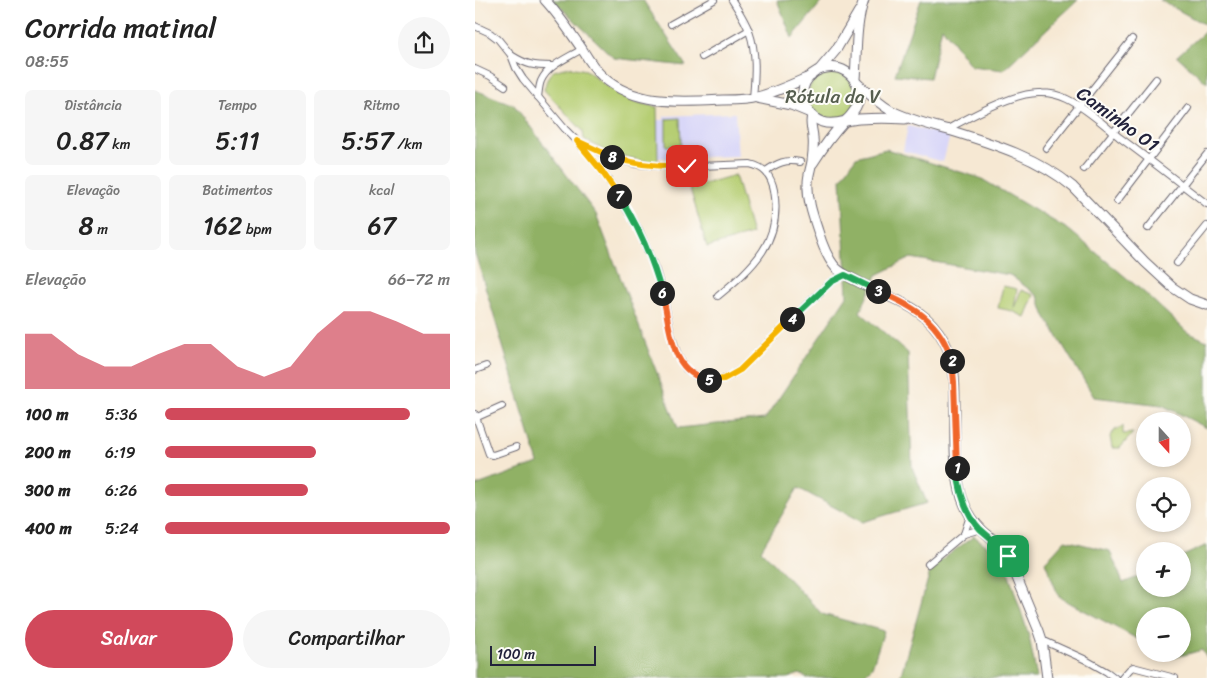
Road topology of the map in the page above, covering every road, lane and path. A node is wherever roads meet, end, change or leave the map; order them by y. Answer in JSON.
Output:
{"nodes":[{"id":1,"x":545,"y":0,"type":"edge"},
{"id":2,"x":714,"y":0,"type":"edge"},
{"id":3,"x":732,"y":0,"type":"edge"},
{"id":4,"x":863,"y":3,"type":"edge"},
{"id":5,"x":671,"y":24,"type":"dead end"},
{"id":6,"x":475,"y":26,"type":"edge"},
{"id":7,"x":749,"y":30,"type":"junction"},
{"id":8,"x":1132,"y":39,"type":"dead end"},
{"id":9,"x":581,"y":49,"type":"junction"},
{"id":10,"x":511,"y":55,"type":"junction"},
{"id":11,"x":702,"y":57,"type":"dead end"},
{"id":12,"x":552,"y":66,"type":"junction"},
{"id":13,"x":475,"y":69,"type":"edge"},
{"id":14,"x":819,"y":69,"type":"junction"},
{"id":15,"x":811,"y":76,"type":"junction"},
{"id":16,"x":1156,"y":80,"type":"dead end"},
{"id":17,"x":856,"y":81,"type":"junction"},
{"id":18,"x":505,"y":86,"type":"dead end"},
{"id":19,"x":538,"y":96,"type":"junction"},
{"id":20,"x":755,"y":98,"type":"junction"},
{"id":21,"x":1079,"y":106,"type":"junction"},
{"id":22,"x":1189,"y":108,"type":"dead end"},
{"id":23,"x":810,"y":114,"type":"junction"},
{"id":24,"x":913,"y":120,"type":"junction"},
{"id":25,"x":844,"y":122,"type":"junction"},
{"id":26,"x":947,"y":130,"type":"junction"},
{"id":27,"x":1114,"y":132,"type":"junction"},
{"id":28,"x":577,"y":141,"type":"junction"},
{"id":29,"x":1046,"y":148,"type":"dead end"},
{"id":30,"x":1207,"y":154,"type":"edge"},
{"id":31,"x":1149,"y":159,"type":"junction"},
{"id":32,"x":799,"y":162,"type":"dead end"},
{"id":33,"x":811,"y":165,"type":"junction"},
{"id":34,"x":1084,"y":168,"type":"dead end"},
{"id":35,"x":766,"y":171,"type":"junction"},
{"id":36,"x":1183,"y":186,"type":"junction"},
{"id":37,"x":1117,"y":201,"type":"dead end"},
{"id":38,"x":1207,"y":204,"type":"edge"},
{"id":39,"x":1207,"y":226,"type":"edge"},
{"id":40,"x":1148,"y":228,"type":"dead end"},
{"id":41,"x":1177,"y":263,"type":"dead end"},
{"id":42,"x":837,"y":269,"type":"junction"},
{"id":43,"x":845,"y":275,"type":"junction"},
{"id":44,"x":831,"y":282,"type":"junction"},
{"id":45,"x":718,"y":296,"type":"dead end"},
{"id":46,"x":1207,"y":305,"type":"edge"},
{"id":47,"x":486,"y":366,"type":"dead end"},
{"id":48,"x":475,"y":370,"type":"edge"},
{"id":49,"x":502,"y":406,"type":"dead end"},
{"id":50,"x":475,"y":416,"type":"edge"},
{"id":51,"x":515,"y":447,"type":"dead end"},
{"id":52,"x":970,"y":516,"type":"junction"},
{"id":53,"x":981,"y":529,"type":"junction"},
{"id":54,"x":964,"y":534,"type":"junction"},
{"id":55,"x":928,"y":564,"type":"dead end"},
{"id":56,"x":1042,"y":640,"type":"junction"},
{"id":57,"x":1110,"y":677,"type":"edge"},
{"id":58,"x":1047,"y":678,"type":"edge"},
{"id":59,"x":1122,"y":678,"type":"edge"},
{"id":60,"x":1175,"y":678,"type":"edge"}],
"edges":[{"from":1,"to":9,"type":"main road"},
{"from":2,"to":5,"type":"street"},
{"from":3,"to":7,"type":"street"},
{"from":4,"to":14,"type":"main road"},
{"from":4,"to":17,"type":"main road"},
{"from":6,"to":10,"type":"street"},
{"from":7,"to":11,"type":"street"},
{"from":7,"to":20,"type":"street"},
{"from":8,"to":21,"type":"street"},
{"from":9,"to":12,"type":"street"},
{"from":9,"to":20,"type":"main road"},
{"from":10,"to":12,"type":"street"},
{"from":10,"to":19,"type":"street"},
{"from":12,"to":19,"type":"street"},
{"from":13,"to":18,"type":"street"},
{"from":14,"to":15,"type":"main road"},
{"from":14,"to":17,"type":"main road"},
{"from":15,"to":20,"type":"main road"},
{"from":15,"to":23,"type":"main road"},
{"from":16,"to":27,"type":"street"},
{"from":17,"to":24,"type":"main road"},
{"from":17,"to":25,"type":"main road"},
{"from":19,"to":28,"type":"street"},
{"from":20,"to":23,"type":"main road"},
{"from":21,"to":26,"type":"street","name":"Caminho 01"},
{"from":21,"to":27,"type":"street","name":"Caminho 01"},
{"from":21,"to":29,"type":"street"},
{"from":22,"to":31,"type":"street"},
{"from":23,"to":25,"type":"main road"},
{"from":23,"to":33,"type":"main road"},
{"from":24,"to":25,"type":"main road"},
{"from":24,"to":26,"type":"main road"},
{"from":25,"to":33,"type":"main road"},
{"from":26,"to":46,"type":"main road"},
{"from":27,"to":31,"type":"street","name":"Caminho 01"},
{"from":27,"to":34,"type":"street"},
{"from":28,"to":35,"type":"street"},
{"from":28,"to":44,"type":"street"},
{"from":30,"to":36,"type":"street"},
{"from":31,"to":36,"type":"street","name":"Caminho 01"},
{"from":31,"to":37,"type":"street"},
{"from":32,"to":35,"type":"street"},
{"from":33,"to":42,"type":"main road"},
{"from":35,"to":45,"type":"street"},
{"from":36,"to":38,"type":"street","name":"Caminho 01"},
{"from":36,"to":40,"type":"street"},
{"from":39,"to":41,"type":"street"},
{"from":42,"to":43,"type":"main road"},
{"from":42,"to":44,"type":"street"},
{"from":43,"to":44,"type":"street"},
{"from":43,"to":52,"type":"main road"},
{"from":47,"to":48,"type":"street"},
{"from":49,"to":50,"type":"street"},
{"from":50,"to":51,"type":"street"},
{"from":52,"to":53,"type":"main road"},
{"from":52,"to":54,"type":"street"},
{"from":53,"to":54,"type":"street"},
{"from":53,"to":56,"type":"main road"},
{"from":54,"to":55,"type":"street"},
{"from":56,"to":57,"type":"street"},
{"from":56,"to":58,"type":"main road"},
{"from":59,"to":60,"type":"street"}]}
